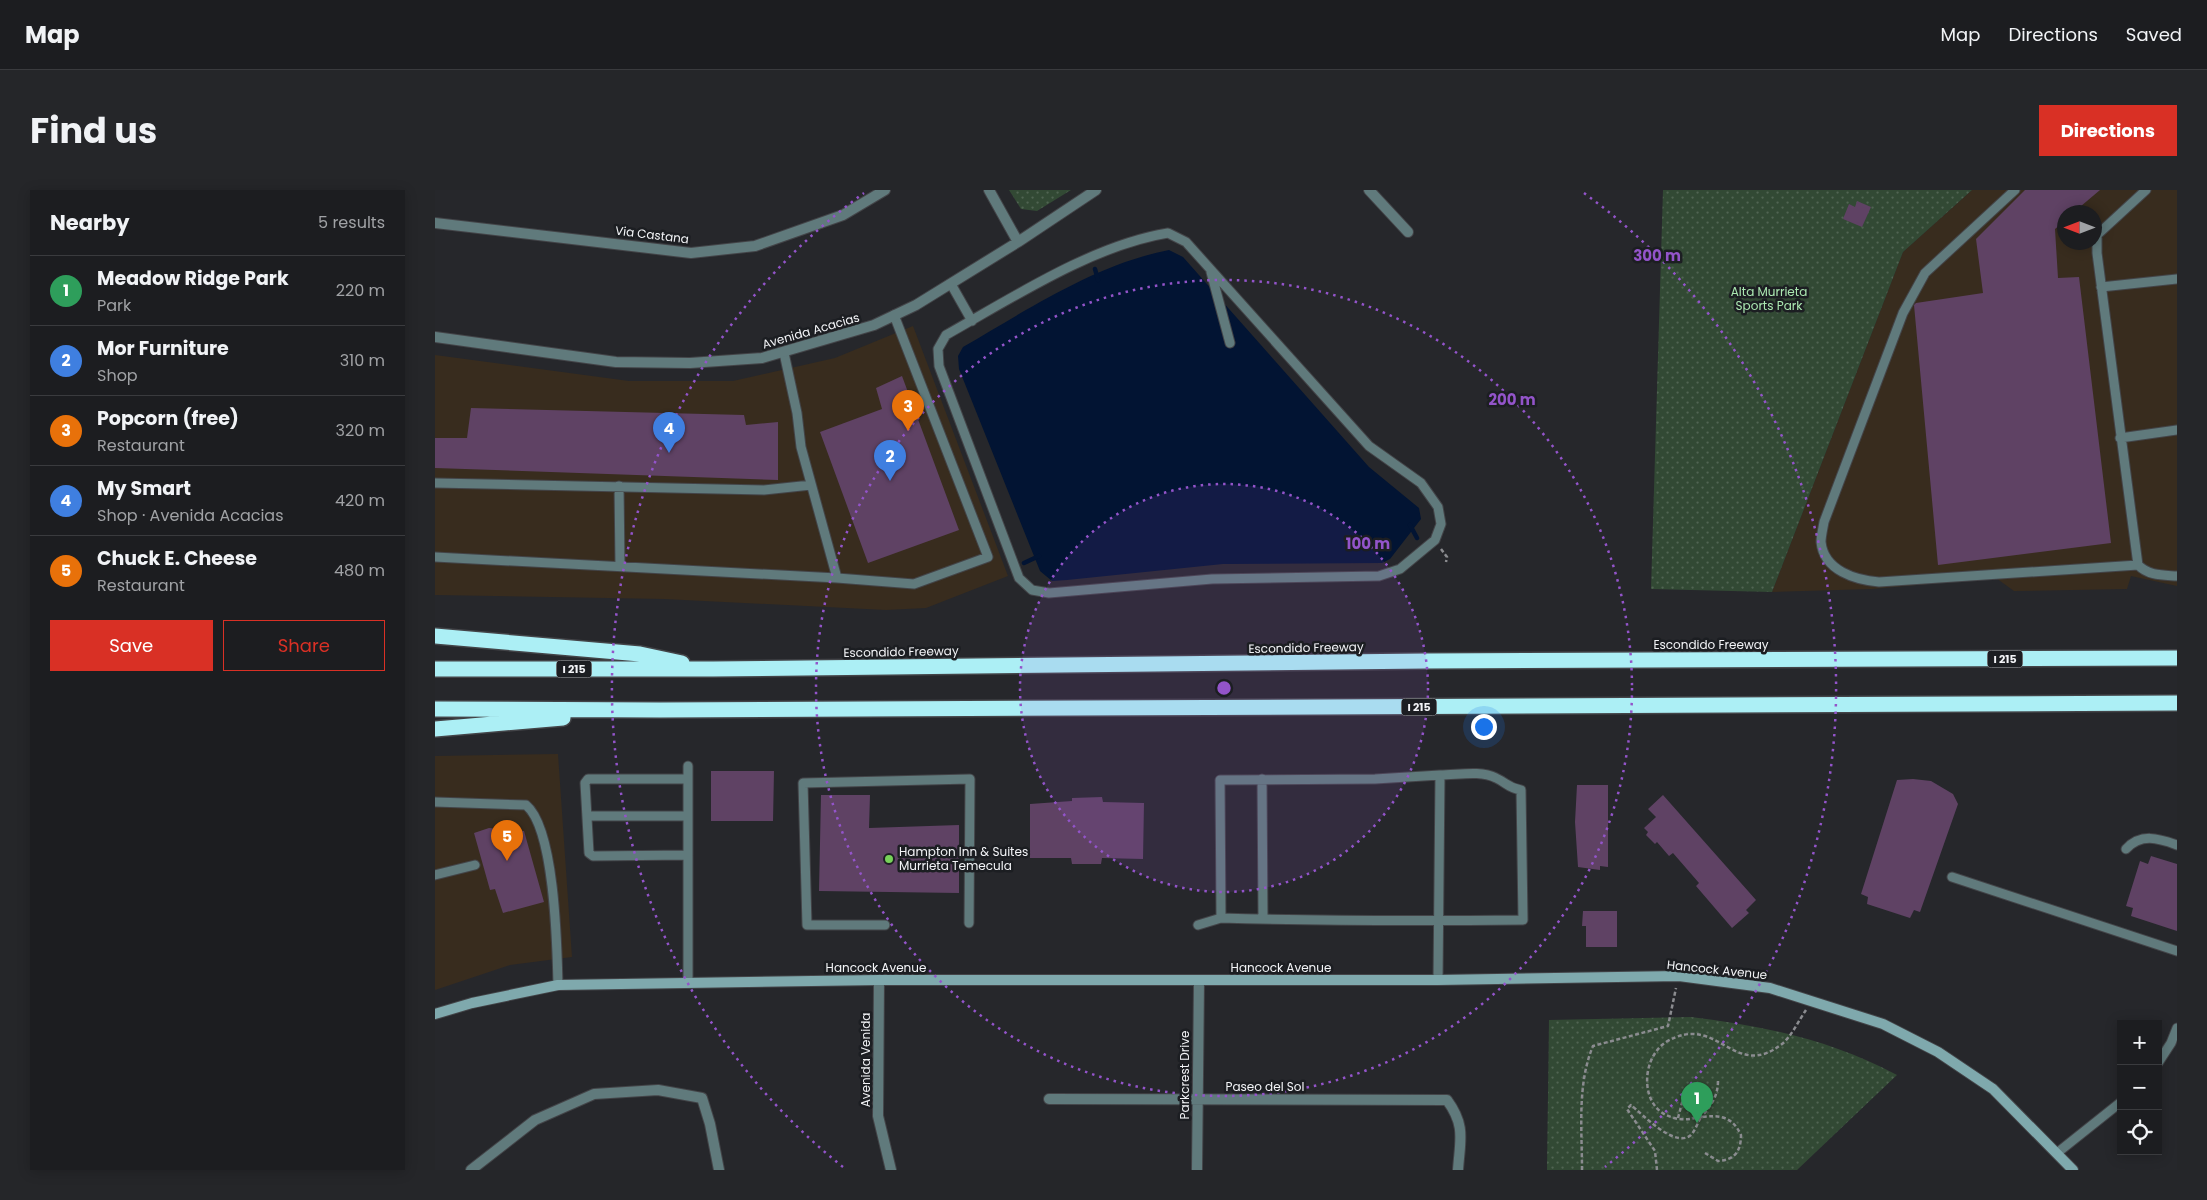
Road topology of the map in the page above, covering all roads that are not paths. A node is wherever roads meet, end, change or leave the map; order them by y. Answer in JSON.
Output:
{"nodes":[{"id":1,"x":885,"y":190,"type":"edge"},
{"id":2,"x":989,"y":190,"type":"edge"},
{"id":3,"x":1097,"y":190,"type":"edge"},
{"id":4,"x":1369,"y":190,"type":"edge"},
{"id":5,"x":2015,"y":190,"type":"edge"},
{"id":6,"x":2145,"y":190,"type":"edge"},
{"id":7,"x":435,"y":223,"type":"edge"},
{"id":8,"x":1408,"y":232,"type":"dead end"},
{"id":9,"x":1018,"y":242,"type":"junction"},
{"id":10,"x":1211,"y":269,"type":"junction"},
{"id":11,"x":2177,"y":280,"type":"edge"},
{"id":12,"x":951,"y":284,"type":"junction"},
{"id":13,"x":2101,"y":288,"type":"junction"},
{"id":14,"x":894,"y":315,"type":"junction"},
{"id":15,"x":972,"y":321,"type":"junction"},
{"id":16,"x":435,"y":337,"type":"edge"},
{"id":17,"x":1230,"y":343,"type":"dead end"},
{"id":18,"x":784,"y":353,"type":"junction"},
{"id":19,"x":2177,"y":430,"type":"edge"},
{"id":20,"x":2120,"y":438,"type":"junction"},
{"id":21,"x":435,"y":482,"type":"edge"},
{"id":22,"x":811,"y":485,"type":"junction"},
{"id":23,"x":619,"y":486,"type":"junction"},
{"id":24,"x":435,"y":557,"type":"edge"},
{"id":25,"x":620,"y":565,"type":"junction"},
{"id":26,"x":2138,"y":565,"type":"junction"},
{"id":27,"x":2177,"y":576,"type":"edge"},
{"id":28,"x":837,"y":578,"type":"junction"},
{"id":29,"x":435,"y":636,"type":"edge"},
{"id":30,"x":2177,"y":658,"type":"edge"},
{"id":31,"x":435,"y":668,"type":"edge"},
{"id":32,"x":713,"y":669,"type":"junction"},
{"id":33,"x":2177,"y":703,"type":"edge"},
{"id":34,"x":435,"y":709,"type":"edge"},
{"id":35,"x":660,"y":710,"type":"junction"},
{"id":36,"x":435,"y":729,"type":"edge"},
{"id":37,"x":687,"y":766,"type":"dead end"},
{"id":38,"x":1440,"y":775,"type":"junction"},
{"id":39,"x":687,"y":779,"type":"junction"},
{"id":40,"x":1262,"y":780,"type":"junction"},
{"id":41,"x":435,"y":802,"type":"edge"},
{"id":42,"x":587,"y":816,"type":"junction"},
{"id":43,"x":687,"y":816,"type":"junction"},
{"id":44,"x":2177,"y":845,"type":"edge"},
{"id":45,"x":2126,"y":849,"type":"dead end"},
{"id":46,"x":687,"y":855,"type":"junction"},
{"id":47,"x":475,"y":865,"type":"dead end"},
{"id":48,"x":435,"y":875,"type":"edge"},
{"id":49,"x":1952,"y":877,"type":"dead end"},
{"id":50,"x":1221,"y":918,"type":"junction"},
{"id":51,"x":1263,"y":919,"type":"junction"},
{"id":52,"x":1438,"y":920,"type":"junction"},
{"id":53,"x":969,"y":923,"type":"dead end"},
{"id":54,"x":885,"y":925,"type":"dead end"},
{"id":55,"x":1198,"y":925,"type":"dead end"},
{"id":56,"x":2177,"y":951,"type":"edge"},
{"id":57,"x":879,"y":980,"type":"junction"},
{"id":58,"x":1438,"y":980,"type":"junction"},
{"id":59,"x":1199,"y":981,"type":"junction"},
{"id":60,"x":688,"y":983,"type":"junction"},
{"id":61,"x":558,"y":985,"type":"junction"},
{"id":62,"x":435,"y":1014,"type":"edge"},
{"id":63,"x":2177,"y":1028,"type":"edge"},
{"id":64,"x":2162,"y":1057,"type":"edge"},
{"id":65,"x":1049,"y":1099,"type":"dead end"},
{"id":66,"x":1197,"y":1099,"type":"junction"},
{"id":67,"x":2117,"y":1105,"type":"edge"},
{"id":68,"x":2057,"y":1154,"type":"junction"},
{"id":69,"x":471,"y":1170,"type":"edge"},
{"id":70,"x":719,"y":1170,"type":"edge"},
{"id":71,"x":891,"y":1170,"type":"edge"},
{"id":72,"x":1197,"y":1170,"type":"edge"},
{"id":73,"x":1458,"y":1170,"type":"edge"},
{"id":74,"x":2073,"y":1170,"type":"edge"}],
"edges":[{"from":1,"to":7,"type":"street","name":"Via Castana"},
{"from":2,"to":9,"type":"street"},
{"from":3,"to":9,"type":"street","name":"Avenida Acacias"},
{"from":4,"to":8,"type":"street"},
{"from":5,"to":26,"type":"lane"},
{"from":6,"to":13,"type":"lane"},
{"from":9,"to":12,"type":"street","name":"Avenida Acacias"},
{"from":10,"to":15,"type":"lane"},
{"from":10,"to":15,"type":"lane"},
{"from":10,"to":17,"type":"lane"},
{"from":11,"to":13,"type":"lane"},
{"from":12,"to":14,"type":"street","name":"Avenida Acacias"},
{"from":12,"to":15,"type":"lane"},
{"from":13,"to":20,"type":"lane"},
{"from":14,"to":18,"type":"street","name":"Avenida Acacias"},
{"from":14,"to":28,"type":"lane"},
{"from":16,"to":18,"type":"street","name":"Avenida Acacias"},
{"from":18,"to":22,"type":"lane"},
{"from":19,"to":20,"type":"lane"},
{"from":20,"to":26,"type":"lane"},
{"from":21,"to":23,"type":"lane"},
{"from":22,"to":23,"type":"lane"},
{"from":22,"to":28,"type":"lane"},
{"from":23,"to":25,"type":"lane"},
{"from":24,"to":25,"type":"lane"},
{"from":25,"to":28,"type":"lane"},
{"from":26,"to":27,"type":"lane"},
{"from":29,"to":32,"type":"highway"},
{"from":30,"to":32,"type":"highway","name":"Escondido Freeway","number":"I 215"},
{"from":31,"to":32,"type":"highway","name":"Escondido Freeway","number":"I 215"},
{"from":33,"to":35,"type":"highway","number":"I 215"},
{"from":34,"to":35,"type":"highway","number":"I 215"},
{"from":35,"to":36,"type":"highway"},
{"from":37,"to":39,"type":"lane"},
{"from":38,"to":40,"type":"lane"},
{"from":38,"to":52,"type":"lane"},
{"from":38,"to":52,"type":"lane"},
{"from":39,"to":42,"type":"lane"},
{"from":39,"to":43,"type":"lane"},
{"from":40,"to":50,"type":"lane"},
{"from":40,"to":51,"type":"lane"},
{"from":41,"to":61,"type":"lane"},
{"from":42,"to":43,"type":"lane"},
{"from":42,"to":46,"type":"lane"},
{"from":43,"to":46,"type":"lane"},
{"from":44,"to":45,"type":"lane"},
{"from":46,"to":60,"type":"lane"},
{"from":47,"to":48,"type":"lane"},
{"from":49,"to":56,"type":"lane"},
{"from":50,"to":51,"type":"lane"},
{"from":50,"to":55,"type":"lane"},
{"from":51,"to":52,"type":"lane"},
{"from":52,"to":58,"type":"lane"},
{"from":53,"to":54,"type":"lane"},
{"from":57,"to":59,"type":"main road","name":"Hancock Avenue"},
{"from":57,"to":60,"type":"main road","name":"Hancock Avenue"},
{"from":57,"to":71,"type":"street","name":"Avenida Venida"},
{"from":58,"to":59,"type":"main road","name":"Hancock Avenue"},
{"from":58,"to":68,"type":"main road","name":"Hancock Avenue"},
{"from":59,"to":66,"type":"street","name":"Parkcrest Drive"},
{"from":60,"to":61,"type":"main road","name":"Hancock Avenue"},
{"from":61,"to":62,"type":"main road","name":"Hancock Avenue"},
{"from":63,"to":64,"type":"lane"},
{"from":65,"to":66,"type":"street","name":"Paseo del Sol"},
{"from":66,"to":72,"type":"street","name":"Parkcrest Drive"},
{"from":66,"to":73,"type":"street","name":"Paseo del Sol"},
{"from":67,"to":68,"type":"lane"},
{"from":68,"to":74,"type":"main road","name":"Hancock Avenue"},
{"from":69,"to":70,"type":"street"}]}
